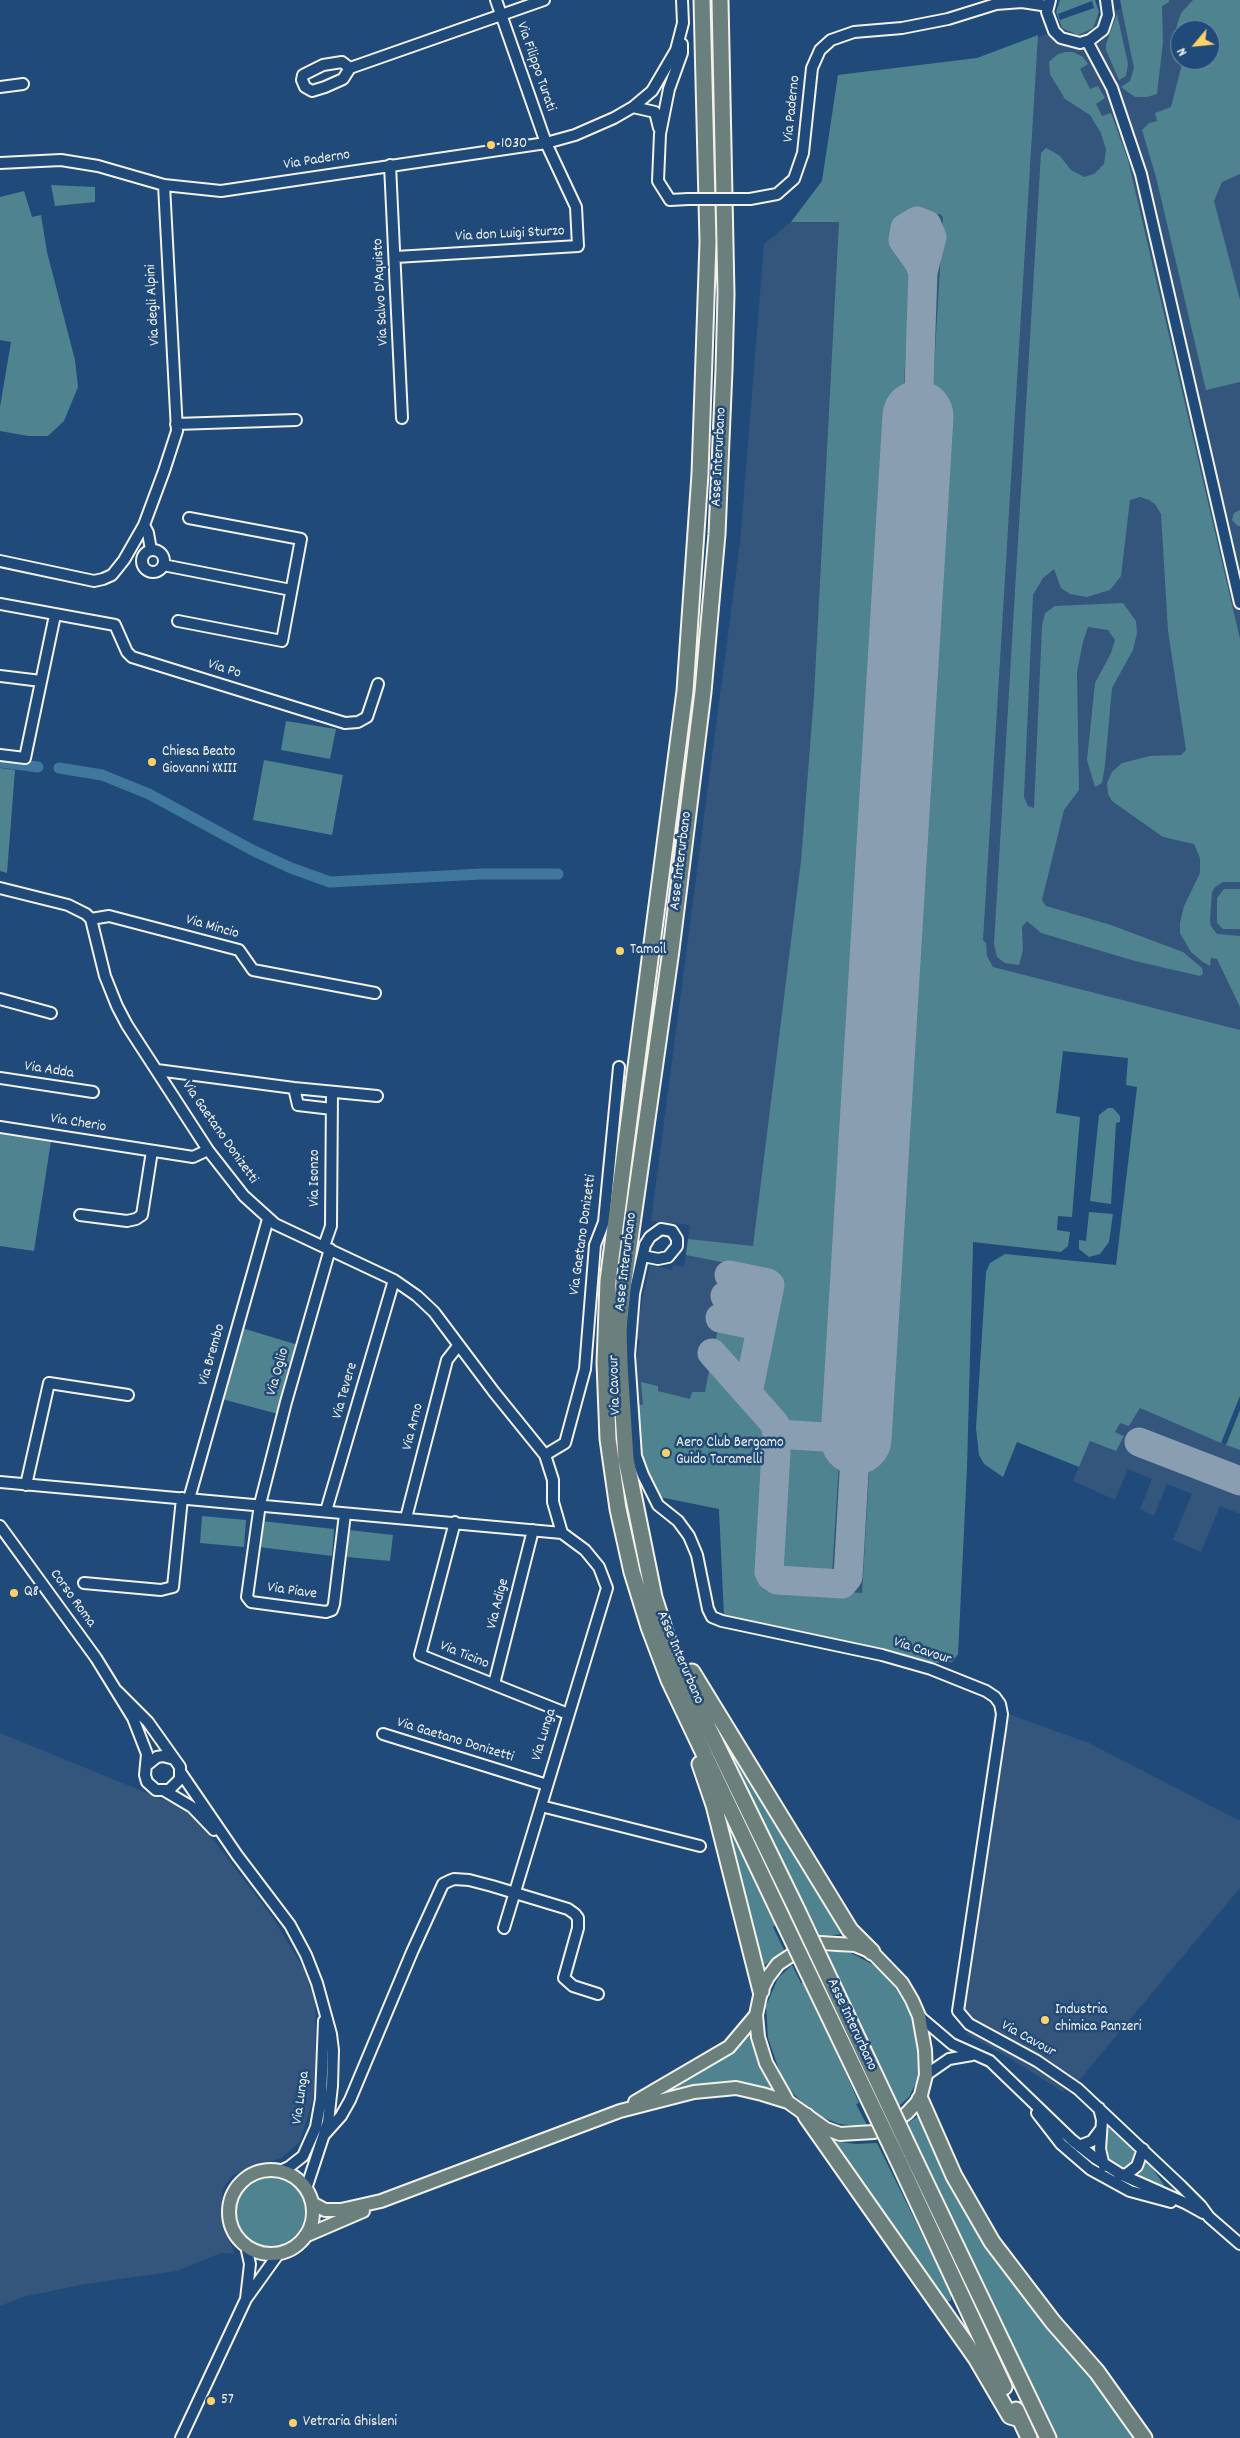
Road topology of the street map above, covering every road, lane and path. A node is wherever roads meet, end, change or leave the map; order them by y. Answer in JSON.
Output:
{"nodes":[{"id":1,"x":496,"y":0,"type":"edge"},
{"id":2,"x":544,"y":0,"type":"edge"},
{"id":3,"x":682,"y":0,"type":"edge"},
{"id":4,"x":702,"y":0,"type":"edge"},
{"id":5,"x":720,"y":0,"type":"edge"},
{"id":6,"x":1106,"y":0,"type":"edge"},
{"id":7,"x":1049,"y":3,"type":"edge"},
{"id":8,"x":976,"y":5,"type":"edge"},
{"id":9,"x":501,"y":14,"type":"junction"},
{"id":10,"x":683,"y":23,"type":"junction"},
{"id":11,"x":1087,"y":41,"type":"junction"},
{"id":12,"x":350,"y":68,"type":"dead end"},
{"id":13,"x":661,"y":76,"type":"junction"},
{"id":14,"x":23,"y":84,"type":"dead end"},
{"id":15,"x":0,"y":86,"type":"edge"},
{"id":16,"x":669,"y":89,"type":"junction"},
{"id":17,"x":652,"y":91,"type":"junction"},
{"id":18,"x":633,"y":107,"type":"junction"},
{"id":19,"x":656,"y":112,"type":"junction"},
{"id":20,"x":660,"y":134,"type":"junction"},
{"id":21,"x":546,"y":143,"type":"junction"},
{"id":22,"x":0,"y":163,"type":"edge"},
{"id":23,"x":390,"y":165,"type":"junction"},
{"id":24,"x":164,"y":185,"type":"junction"},
{"id":25,"x":396,"y":257,"type":"junction"},
{"id":26,"x":402,"y":418,"type":"dead end"},
{"id":27,"x":296,"y":420,"type":"dead end"},
{"id":28,"x":176,"y":424,"type":"junction"},
{"id":29,"x":189,"y":518,"type":"dead end"},
{"id":30,"x":144,"y":525,"type":"junction"},
{"id":31,"x":151,"y":550,"type":"junction"},
{"id":32,"x":0,"y":561,"type":"edge"},
{"id":33,"x":163,"y":565,"type":"junction"},
{"id":34,"x":291,"y":590,"type":"junction"},
{"id":35,"x":1240,"y":603,"type":"edge"},
{"id":36,"x":0,"y":604,"type":"edge"},
{"id":37,"x":55,"y":615,"type":"junction"},
{"id":38,"x":178,"y":621,"type":"dead end"},
{"id":39,"x":0,"y":676,"type":"edge"},
{"id":40,"x":41,"y":681,"type":"junction"},
{"id":41,"x":378,"y":684,"type":"dead end"},
{"id":42,"x":0,"y":755,"type":"edge"},
{"id":43,"x":0,"y":888,"type":"edge"},
{"id":44,"x":91,"y":919,"type":"junction"},
{"id":45,"x":375,"y":993,"type":"dead end"},
{"id":46,"x":0,"y":999,"type":"edge"},
{"id":47,"x":51,"y":1012,"type":"dead end"},
{"id":48,"x":619,"y":1067,"type":"dead end"},
{"id":49,"x":157,"y":1070,"type":"junction"},
{"id":50,"x":0,"y":1078,"type":"edge"},
{"id":51,"x":294,"y":1088,"type":"junction"},
{"id":52,"x":93,"y":1092,"type":"dead end"},
{"id":53,"x":332,"y":1092,"type":"junction"},
{"id":54,"x":377,"y":1096,"type":"dead end"},
{"id":55,"x":332,"y":1109,"type":"junction"},
{"id":56,"x":0,"y":1127,"type":"edge"},
{"id":57,"x":208,"y":1150,"type":"junction"},
{"id":58,"x":152,"y":1151,"type":"junction"},
{"id":59,"x":80,"y":1215,"type":"dead end"},
{"id":60,"x":268,"y":1219,"type":"junction"},
{"id":61,"x":327,"y":1247,"type":"junction"},
{"id":62,"x":643,"y":1256,"type":"dead end"},
{"id":63,"x":394,"y":1280,"type":"junction"},
{"id":64,"x":458,"y":1346,"type":"junction"},
{"id":65,"x":128,"y":1395,"type":"dead end"},
{"id":66,"x":545,"y":1455,"type":"junction"},
{"id":67,"x":0,"y":1482,"type":"edge"},
{"id":68,"x":26,"y":1485,"type":"junction"},
{"id":69,"x":633,"y":1496,"type":"junction"},
{"id":70,"x":186,"y":1498,"type":"junction"},
{"id":71,"x":260,"y":1504,"type":"junction"},
{"id":72,"x":326,"y":1511,"type":"junction"},
{"id":73,"x":346,"y":1514,"type":"junction"},
{"id":74,"x":406,"y":1518,"type":"junction"},
{"id":75,"x":454,"y":1522,"type":"junction"},
{"id":76,"x":0,"y":1526,"type":"edge"},
{"id":77,"x":533,"y":1530,"type":"junction"},
{"id":78,"x":562,"y":1533,"type":"junction"},
{"id":79,"x":84,"y":1583,"type":"dead end"},
{"id":80,"x":494,"y":1684,"type":"junction"},
{"id":81,"x":117,"y":1691,"type":"junction"},
{"id":82,"x":568,"y":1714,"type":"junction"},
{"id":83,"x":383,"y":1734,"type":"dead end"},
{"id":84,"x":700,"y":1745,"type":"junction"},
{"id":85,"x":174,"y":1759,"type":"junction"},
{"id":86,"x":147,"y":1764,"type":"junction"},
{"id":87,"x":181,"y":1773,"type":"junction"},
{"id":88,"x":547,"y":1786,"type":"junction"},
{"id":89,"x":165,"y":1791,"type":"junction"},
{"id":90,"x":540,"y":1806,"type":"junction"},
{"id":91,"x":700,"y":1846,"type":"dead end"},
{"id":92,"x":237,"y":1855,"type":"junction"},
{"id":93,"x":514,"y":1892,"type":"junction"},
{"id":94,"x":504,"y":1928,"type":"dead end"},
{"id":95,"x":872,"y":1952,"type":"junction"},
{"id":96,"x":761,"y":1991,"type":"junction"},
{"id":97,"x":598,"y":1994,"type":"dead end"},
{"id":98,"x":756,"y":2015,"type":"junction"},
{"id":99,"x":325,"y":2016,"type":"junction"},
{"id":100,"x":919,"y":2016,"type":"junction"},
{"id":101,"x":976,"y":2055,"type":"junction"},
{"id":102,"x":926,"y":2075,"type":"junction"},
{"id":103,"x":1020,"y":2090,"type":"junction"},
{"id":104,"x":920,"y":2099,"type":"junction"},
{"id":105,"x":788,"y":2102,"type":"junction"},
{"id":106,"x":346,"y":2106,"type":"junction"},
{"id":107,"x":1099,"y":2108,"type":"junction"},
{"id":108,"x":330,"y":2109,"type":"junction"},
{"id":109,"x":620,"y":2111,"type":"junction"},
{"id":110,"x":806,"y":2116,"type":"junction"},
{"id":111,"x":1112,"y":2119,"type":"junction"},
{"id":112,"x":1102,"y":2127,"type":"junction"},
{"id":113,"x":324,"y":2135,"type":"junction"},
{"id":114,"x":1061,"y":2144,"type":"junction"},
{"id":115,"x":1079,"y":2146,"type":"junction"},
{"id":116,"x":1143,"y":2149,"type":"junction"},
{"id":117,"x":904,"y":2156,"type":"junction"},
{"id":118,"x":1102,"y":2163,"type":"junction"},
{"id":119,"x":280,"y":2170,"type":"junction"},
{"id":120,"x":1108,"y":2172,"type":"junction"},
{"id":121,"x":1122,"y":2175,"type":"junction"},
{"id":122,"x":306,"y":2189,"type":"junction"},
{"id":123,"x":1130,"y":2190,"type":"junction"},
{"id":124,"x":381,"y":2201,"type":"junction"},
{"id":125,"x":312,"y":2203,"type":"junction"},
{"id":126,"x":1206,"y":2215,"type":"junction"},
{"id":127,"x":305,"y":2236,"type":"junction"},
{"id":128,"x":1240,"y":2244,"type":"edge"},
{"id":129,"x":246,"y":2246,"type":"junction"},
{"id":130,"x":279,"y":2253,"type":"junction"},
{"id":131,"x":246,"y":2299,"type":"junction"},
{"id":132,"x":1020,"y":2419,"type":"junction"},
{"id":133,"x":181,"y":2438,"type":"edge"},
{"id":134,"x":1030,"y":2438,"type":"edge"},
{"id":135,"x":1048,"y":2438,"type":"edge"},
{"id":136,"x":1144,"y":2438,"type":"edge"}],
"edges":[{"from":1,"to":9,"type":"street","name":"Via Filippo Turati"},
{"from":2,"to":9,"type":"street"},
{"from":3,"to":10,"type":"street","name":"Via Paderno"},
{"from":4,"to":84,"type":"highway","name":"Asse Interurbano"},
{"from":5,"to":69,"type":"highway","name":"Asse Interurbano"},
{"from":6,"to":11,"type":"street"},
{"from":7,"to":8,"type":"street","name":"Via Paderno"},
{"from":7,"to":11,"type":"street","name":"Via Paderno"},
{"from":8,"to":20,"type":"street","name":"Via Paderno","bridge":true},
{"from":9,"to":12,"type":"street"},
{"from":9,"to":21,"type":"street","name":"Via Filippo Turati"},
{"from":10,"to":13,"type":"street","name":"Via Paderno"},
{"from":10,"to":16,"type":"street","name":"Via Paderno"},
{"from":11,"to":35,"type":"street"},
{"from":13,"to":16,"type":"street"},
{"from":13,"to":17,"type":"street","name":"Via Paderno"},
{"from":14,"to":15,"type":"street"},
{"from":16,"to":20,"type":"street","name":"Via Paderno"},
{"from":17,"to":18,"type":"street","name":"Via Paderno"},
{"from":17,"to":19,"type":"street","name":"Via Paderno"},
{"from":18,"to":19,"type":"street"},
{"from":18,"to":21,"type":"street","name":"Via Paderno"},
{"from":19,"to":20,"type":"street","name":"Via Paderno"},
{"from":21,"to":23,"type":"street","name":"Via Paderno"},
{"from":21,"to":25,"type":"street","name":"Via don Luigi Sturzo"},
{"from":22,"to":24,"type":"street","name":"Via Paderno"},
{"from":23,"to":24,"type":"street","name":"Via Paderno"},
{"from":23,"to":25,"type":"street","name":"Via Salvo D'Aquisto"},
{"from":24,"to":28,"type":"street","name":"Via degli Alpini"},
{"from":25,"to":26,"type":"street","name":"Via Salvo D'Aquisto"},
{"from":27,"to":28,"type":"street"},
{"from":28,"to":30,"type":"street","name":"Via degli Alpini"},
{"from":29,"to":34,"type":"street"},
{"from":30,"to":31,"type":"street"},
{"from":30,"to":32,"type":"street","name":"Via degli Alpini"},
{"from":31,"to":33,"type":"street"},
{"from":31,"to":33,"type":"street"},
{"from":33,"to":34,"type":"street"},
{"from":34,"to":38,"type":"street"},
{"from":36,"to":37,"type":"street","name":"Via Po"},
{"from":37,"to":40,"type":"street"},
{"from":37,"to":41,"type":"street","name":"Via Po"},
{"from":39,"to":40,"type":"street"},
{"from":40,"to":42,"type":"street"},
{"from":43,"to":44,"type":"street"},
{"from":44,"to":45,"type":"street","name":"Via Mincio"},
{"from":44,"to":49,"type":"street","name":"Via Gaetano Donizetti"},
{"from":46,"to":47,"type":"street"},
{"from":48,"to":66,"type":"street","name":"Via Gaetano Donizetti"},
{"from":49,"to":51,"type":"street"},
{"from":49,"to":57,"type":"street","name":"Via Gaetano Donizetti"},
{"from":50,"to":52,"type":"street","name":"Via Adda"},
{"from":51,"to":53,"type":"street"},
{"from":51,"to":55,"type":"street"},
{"from":53,"to":54,"type":"street"},
{"from":53,"to":55,"type":"street","name":"Via Isonzo"},
{"from":55,"to":61,"type":"street","name":"Via Isonzo"},
{"from":56,"to":58,"type":"street","name":"Via Cherio"},
{"from":57,"to":58,"type":"street","name":"Via Cherio"},
{"from":57,"to":60,"type":"street","name":"Via Gaetano Donizetti"},
{"from":58,"to":59,"type":"street"},
{"from":60,"to":61,"type":"street","name":"Via Gaetano Donizetti"},
{"from":60,"to":70,"type":"street","name":"Via Brembo"},
{"from":61,"to":63,"type":"street","name":"Via Gaetano Donizetti"},
{"from":61,"to":71,"type":"street","name":"Via Oglio"},
{"from":62,"to":107,"type":"street","name":"Via Cavour"},
{"from":63,"to":64,"type":"street","name":"Via Gaetano Donizetti"},
{"from":63,"to":72,"type":"street","name":"Via Tevere"},
{"from":64,"to":66,"type":"street","name":"Via Gaetano Donizetti"},
{"from":64,"to":74,"type":"street","name":"Via Arno"},
{"from":65,"to":68,"type":"street"},
{"from":66,"to":78,"type":"street","name":"Via Gaetano Donizetti"},
{"from":67,"to":68,"type":"street"},
{"from":68,"to":70,"type":"street"},
{"from":69,"to":95,"type":"highway"},
{"from":69,"to":117,"type":"highway","name":"Asse Interurbano","bridge":true},
{"from":70,"to":71,"type":"street"},
{"from":70,"to":79,"type":"street"},
{"from":71,"to":72,"type":"street"},
{"from":71,"to":73,"type":"street","name":"Via Piave"},
{"from":72,"to":73,"type":"street"},
{"from":73,"to":74,"type":"street"},
{"from":74,"to":75,"type":"street"},
{"from":75,"to":77,"type":"street"},
{"from":75,"to":80,"type":"street","name":"Via Ticino"},
{"from":76,"to":81,"type":"street","name":"Corso Roma"},
{"from":77,"to":78,"type":"street"},
{"from":77,"to":80,"type":"street","name":"Via Adige"},
{"from":78,"to":82,"type":"street","name":"Via Lunga"},
{"from":80,"to":82,"type":"street","name":"Via Ticino"},
{"from":81,"to":85,"type":"street","name":"Corso Roma"},
{"from":81,"to":86,"type":"street","name":"Corso Roma"},
{"from":82,"to":88,"type":"street","name":"Via Lunga"},
{"from":83,"to":88,"type":"street","name":"Via Gaetano Donizetti"},
{"from":84,"to":96,"type":"highway"},
{"from":84,"to":117,"type":"highway","name":"Asse Interurbano","bridge":true},
{"from":85,"to":86,"type":"street"},
{"from":85,"to":87,"type":"street","name":"Corso Roma"},
{"from":86,"to":89,"type":"street","name":"Corso Roma"},
{"from":87,"to":89,"type":"street"},
{"from":87,"to":92,"type":"street","name":"Via Lunga"},
{"from":88,"to":90,"type":"street","name":"Via Lunga"},
{"from":89,"to":92,"type":"street","name":"Via Lunga"},
{"from":90,"to":91,"type":"street"},
{"from":90,"to":93,"type":"street","name":"Via Lunga"},
{"from":92,"to":99,"type":"street","name":"Via Lunga"},
{"from":93,"to":94,"type":"street","name":"Via Lunga"},
{"from":93,"to":97,"type":"street","name":"Via Lunga"},
{"from":93,"to":106,"type":"street","name":"Via Lunga"},
{"from":95,"to":96,"type":"main road"},
{"from":95,"to":100,"type":"main road"},
{"from":96,"to":98,"type":"main road"},
{"from":98,"to":105,"type":"main road"},
{"from":98,"to":109,"type":"main road"},
{"from":99,"to":108,"type":"street","name":"Via Lunga"},
{"from":99,"to":119,"type":"street","name":"Via Lunga"},
{"from":100,"to":101,"type":"street"},
{"from":100,"to":102,"type":"main road"},
{"from":101,"to":102,"type":"street"},
{"from":101,"to":103,"type":"street"},
{"from":102,"to":104,"type":"main road"},
{"from":103,"to":114,"type":"street"},
{"from":103,"to":115,"type":"street"},
{"from":104,"to":110,"type":"main road"},
{"from":104,"to":136,"type":"highway"},
{"from":105,"to":109,"type":"main road"},
{"from":105,"to":110,"type":"main road"},
{"from":106,"to":108,"type":"street","name":"Via Lunga"},
{"from":106,"to":113,"type":"street","name":"Via Lunga"},
{"from":107,"to":111,"type":"street"},
{"from":107,"to":112,"type":"street"},
{"from":108,"to":113,"type":"street","name":"Via Lunga"},
{"from":109,"to":124,"type":"main road"},
{"from":110,"to":132,"type":"highway"},
{"from":111,"to":112,"type":"street"},
{"from":111,"to":116,"type":"street"},
{"from":112,"to":115,"type":"street"},
{"from":112,"to":118,"type":"street"},
{"from":113,"to":122,"type":"street","name":"Via Lunga"},
{"from":114,"to":120,"type":"street"},
{"from":114,"to":123,"type":"street"},
{"from":115,"to":118,"type":"street"},
{"from":116,"to":121,"type":"street"},
{"from":116,"to":126,"type":"street"},
{"from":117,"to":132,"type":"highway","name":"Asse Interurbano"},
{"from":117,"to":135,"type":"highway","name":"Asse Interurbano"},
{"from":118,"to":120,"type":"street"},
{"from":118,"to":121,"type":"street"},
{"from":119,"to":122,"type":"main road"},
{"from":119,"to":129,"type":"main road","name":"Via Lunga"},
{"from":120,"to":121,"type":"street"},
{"from":120,"to":123,"type":"street"},
{"from":121,"to":126,"type":"street"},
{"from":122,"to":125,"type":"main road"},
{"from":123,"to":126,"type":"street"},
{"from":124,"to":125,"type":"main road"},
{"from":124,"to":127,"type":"main road","name":"Via Lunga"},
{"from":125,"to":127,"type":"main road"},
{"from":126,"to":128,"type":"street"},
{"from":127,"to":130,"type":"main road","name":"Via Lunga"},
{"from":129,"to":130,"type":"main road"},
{"from":129,"to":131,"type":"street","name":"Via Lunga"},
{"from":130,"to":131,"type":"street","name":"Via Lunga"},
{"from":131,"to":133,"type":"street","name":"Via Lunga"},
{"from":132,"to":134,"type":"highway","name":"Asse Interurbano"}]}
